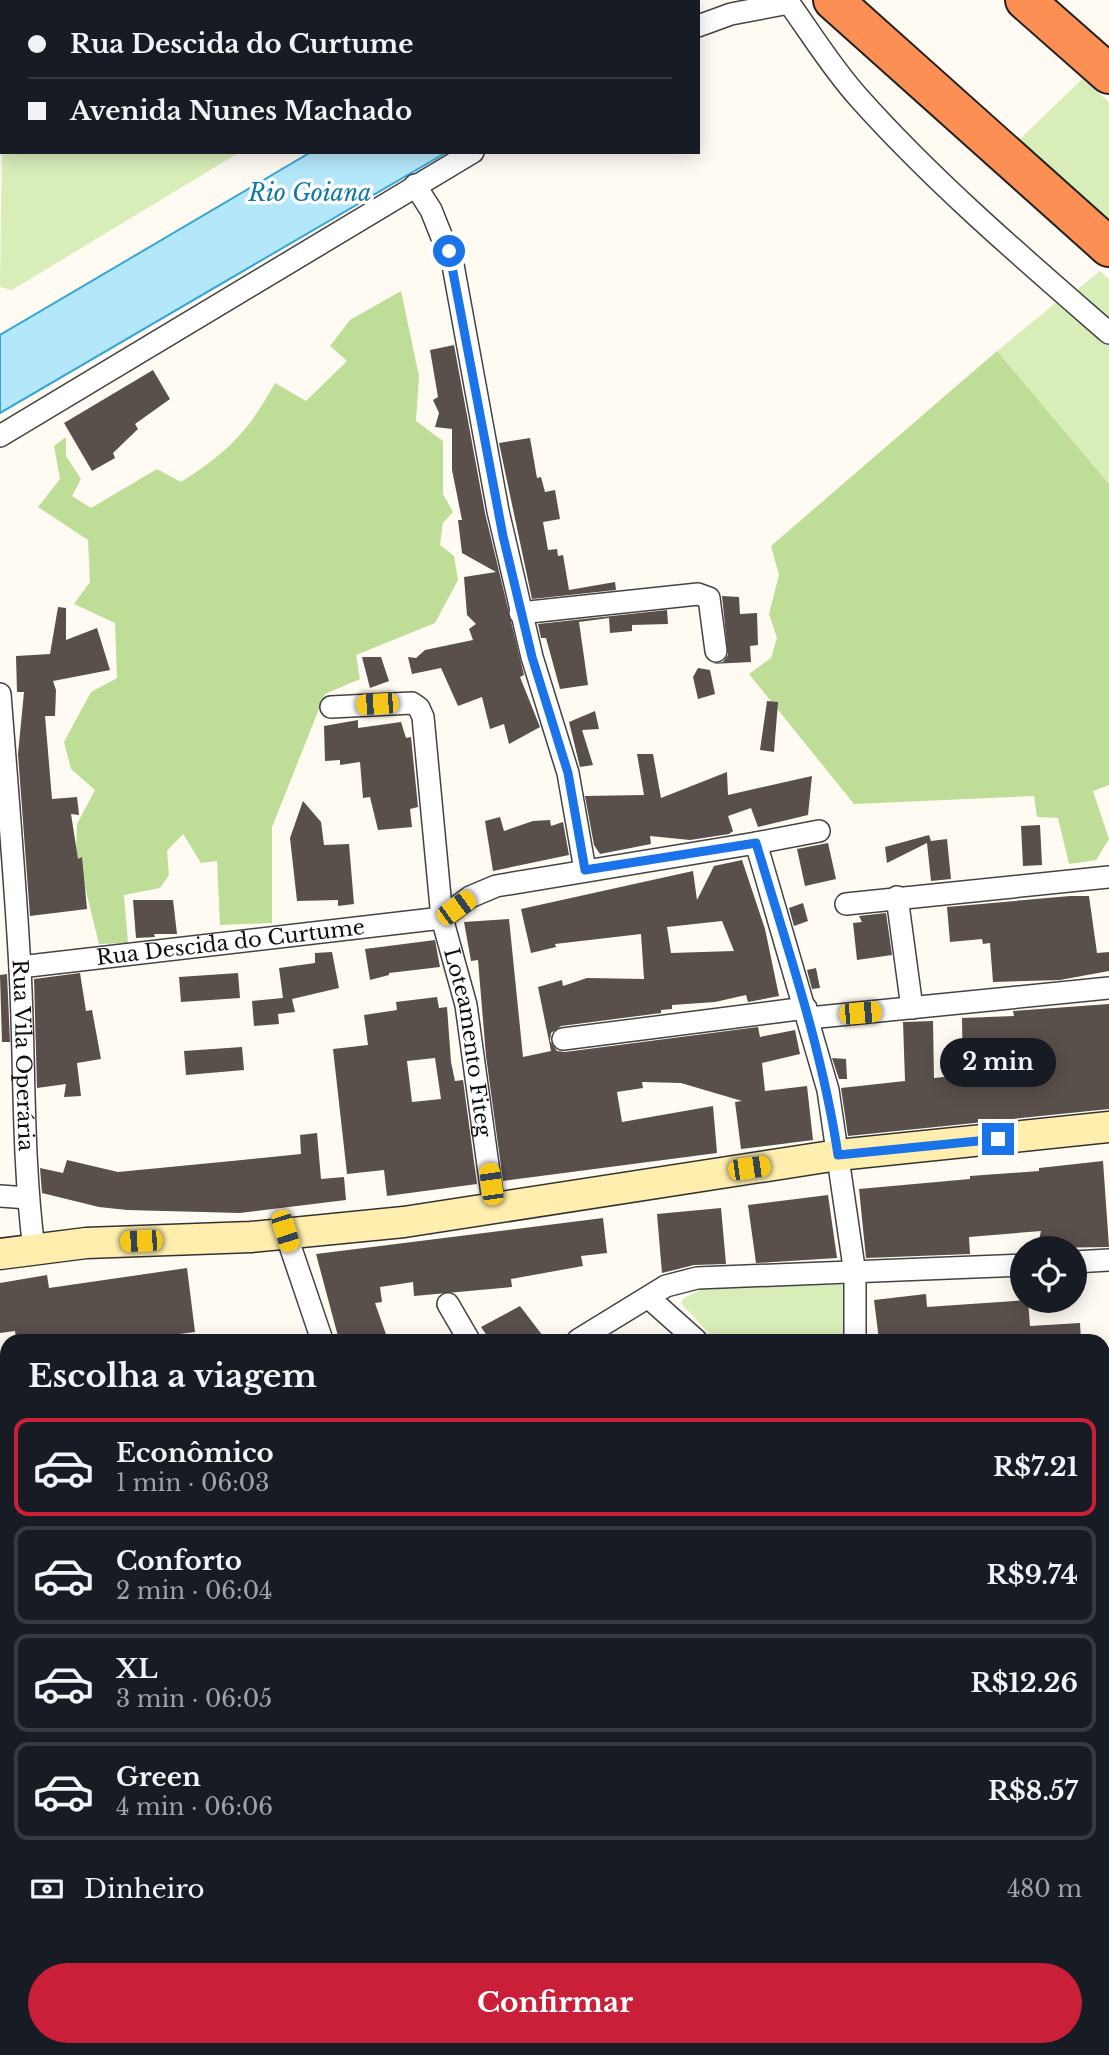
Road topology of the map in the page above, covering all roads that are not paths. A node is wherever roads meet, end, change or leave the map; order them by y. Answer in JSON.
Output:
{"nodes":[{"id":1,"x":833,"y":0,"type":"edge"},
{"id":2,"x":1026,"y":0,"type":"edge"},
{"id":3,"x":700,"y":26,"type":"edge"},
{"id":4,"x":1109,"y":75,"type":"edge"},
{"id":5,"x":469,"y":154,"type":"edge"},
{"id":6,"x":415,"y":185,"type":"junction"},
{"id":7,"x":1109,"y":247,"type":"edge"},
{"id":8,"x":1109,"y":333,"type":"edge"},
{"id":9,"x":0,"y":436,"type":"edge"},
{"id":10,"x":520,"y":613,"type":"junction"},
{"id":11,"x":716,"y":651,"type":"dead end"},
{"id":12,"x":0,"y":694,"type":"edge"},
{"id":13,"x":331,"y":707,"type":"dead end"},
{"id":14,"x":819,"y":831,"type":"dead end"},
{"id":15,"x":756,"y":843,"type":"junction"},
{"id":16,"x":585,"y":870,"type":"junction"},
{"id":17,"x":1109,"y":877,"type":"edge"},
{"id":18,"x":7,"y":879,"type":"edge"},
{"id":19,"x":897,"y":897,"type":"junction"},
{"id":20,"x":846,"y":904,"type":"dead end"},
{"id":21,"x":442,"y":918,"type":"junction"},
{"id":22,"x":20,"y":967,"type":"junction"},
{"id":23,"x":1109,"y":988,"type":"edge"},
{"id":24,"x":912,"y":1008,"type":"junction"},
{"id":25,"x":807,"y":1013,"type":"junction"},
{"id":26,"x":563,"y":1039,"type":"dead end"},
{"id":27,"x":1109,"y":1127,"type":"edge"},
{"id":28,"x":838,"y":1155,"type":"junction"},
{"id":29,"x":0,"y":1196,"type":"edge"},
{"id":30,"x":28,"y":1198,"type":"junction"},
{"id":31,"x":494,"y":1209,"type":"junction"},
{"id":32,"x":285,"y":1231,"type":"junction"},
{"id":33,"x":34,"y":1249,"type":"junction"},
{"id":34,"x":0,"y":1254,"type":"edge"},
{"id":35,"x":1109,"y":1260,"type":"edge"},
{"id":36,"x":1087,"y":1261,"type":"edge"},
{"id":37,"x":1010,"y":1266,"type":"edge"},
{"id":38,"x":855,"y":1273,"type":"junction"},
{"id":39,"x":649,"y":1298,"type":"junction"},
{"id":40,"x":448,"y":1304,"type":"dead end"},
{"id":41,"x":320,"y":1334,"type":"edge"},
{"id":42,"x":466,"y":1334,"type":"edge"},
{"id":43,"x":588,"y":1334,"type":"edge"},
{"id":44,"x":688,"y":1334,"type":"edge"},
{"id":45,"x":855,"y":1334,"type":"edge"}],
"edges":[{"from":1,"to":7,"type":"highway"},
{"from":2,"to":4,"type":"highway"},
{"from":3,"to":8,"type":"street"},
{"from":5,"to":6,"type":"street"},
{"from":6,"to":9,"type":"street"},
{"from":6,"to":10,"type":"street"},
{"from":10,"to":11,"type":"street"},
{"from":10,"to":16,"type":"street"},
{"from":12,"to":18,"type":"street","name":"Rua Vila Operária"},
{"from":13,"to":21,"type":"street","name":"Loteamento Fiteg"},
{"from":14,"to":15,"type":"street"},
{"from":15,"to":16,"type":"street"},
{"from":15,"to":25,"type":"street"},
{"from":16,"to":21,"type":"street"},
{"from":17,"to":19,"type":"street"},
{"from":18,"to":22,"type":"street","name":"Rua Vila Operária"},
{"from":19,"to":20,"type":"street"},
{"from":19,"to":24,"type":"street"},
{"from":21,"to":22,"type":"street","name":"Rua Descida do Curtume"},
{"from":21,"to":31,"type":"street","name":"Loteamento Fiteg"},
{"from":22,"to":30,"type":"street","name":"Rua Vila Operária"},
{"from":23,"to":24,"type":"street"},
{"from":24,"to":25,"type":"street"},
{"from":25,"to":26,"type":"street"},
{"from":25,"to":28,"type":"street"},
{"from":27,"to":28,"type":"street"},
{"from":28,"to":31,"type":"street"},
{"from":28,"to":38,"type":"street"},
{"from":29,"to":30,"type":"street"},
{"from":30,"to":33,"type":"street","name":"Rua Vila Operária"},
{"from":31,"to":32,"type":"street"},
{"from":32,"to":33,"type":"street"},
{"from":32,"to":41,"type":"street"},
{"from":33,"to":34,"type":"street"},
{"from":35,"to":36,"type":"street"},
{"from":37,"to":38,"type":"street"},
{"from":38,"to":39,"type":"street"},
{"from":38,"to":45,"type":"street"},
{"from":39,"to":43,"type":"street"},
{"from":39,"to":44,"type":"street"},
{"from":40,"to":42,"type":"street"}]}
